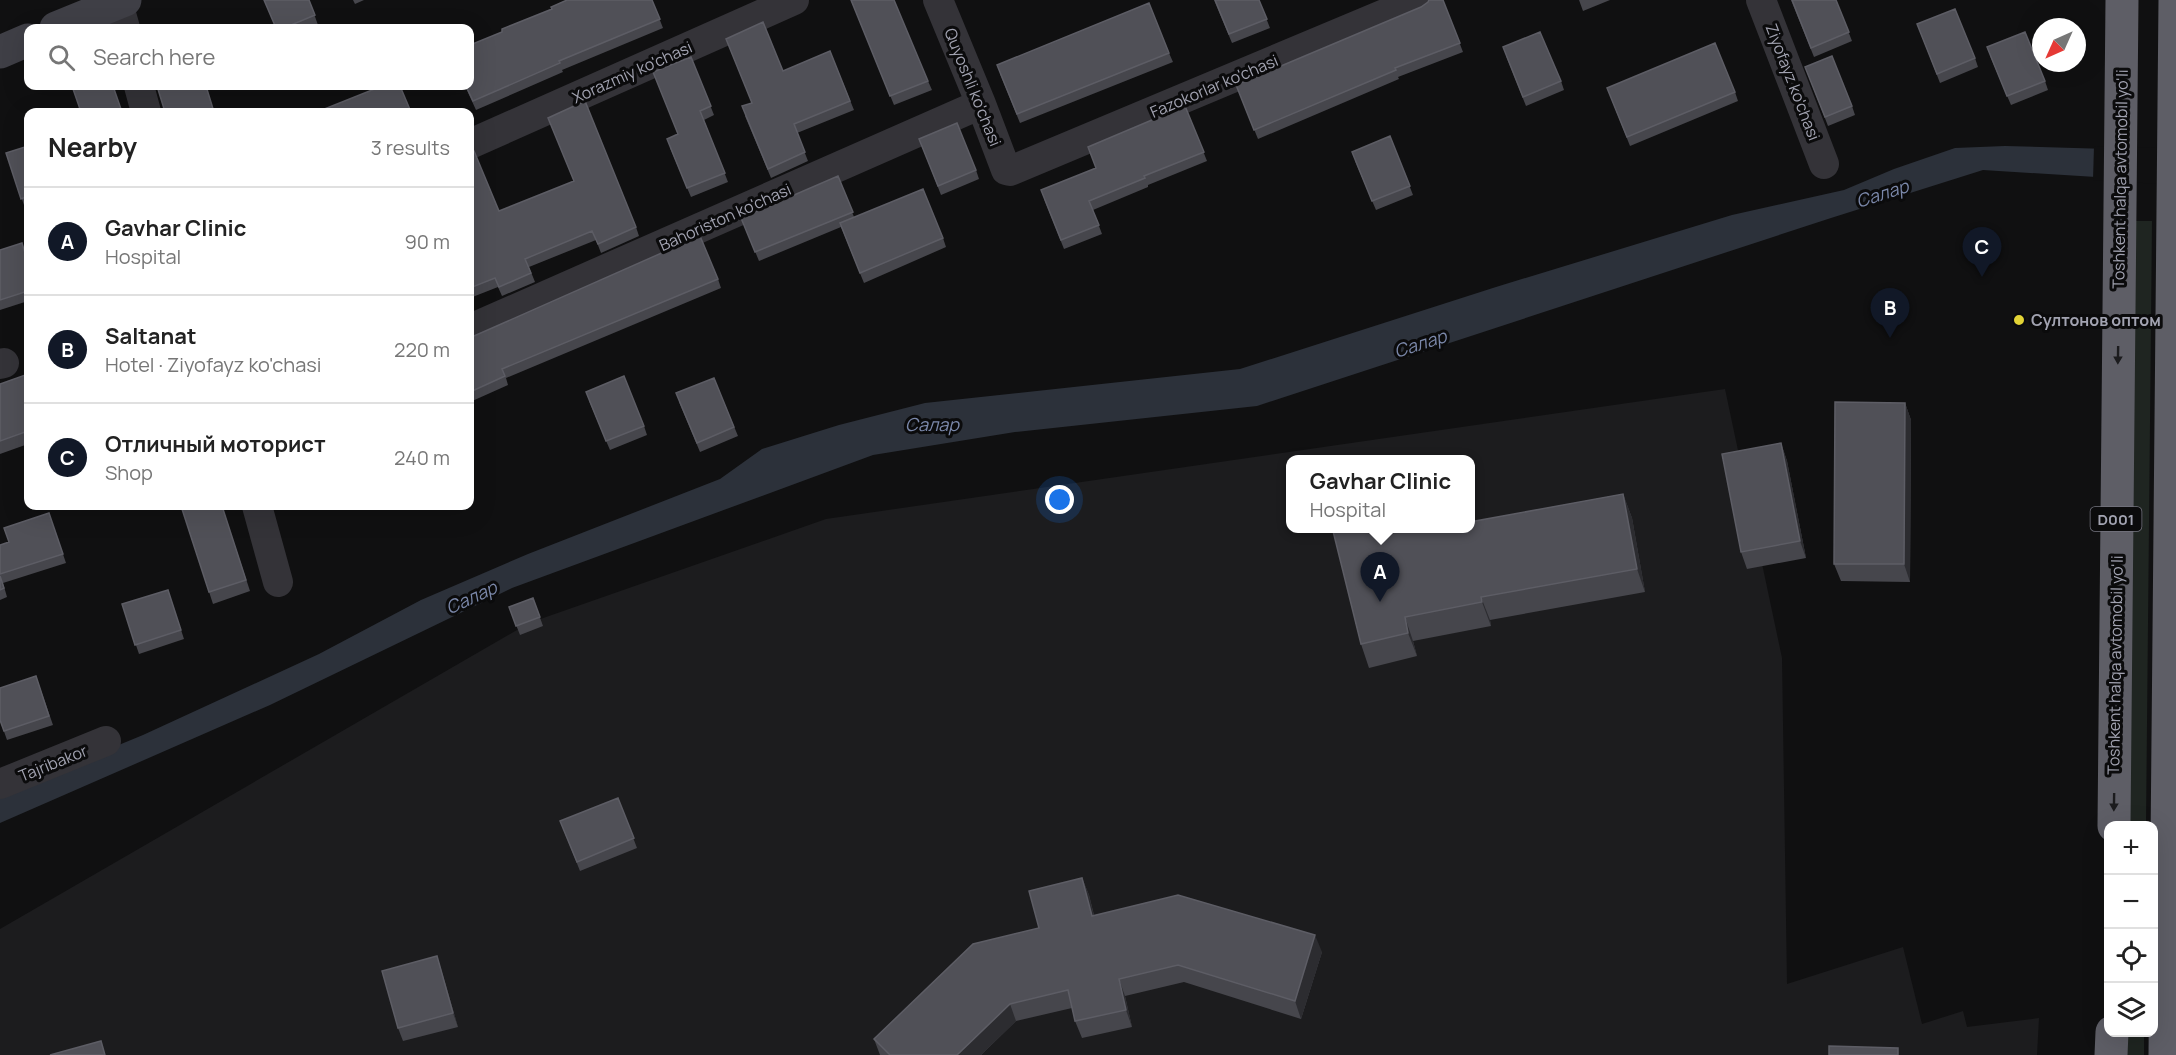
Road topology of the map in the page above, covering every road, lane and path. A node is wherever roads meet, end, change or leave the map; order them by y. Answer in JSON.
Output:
{"nodes":[{"id":1,"x":794,"y":0,"type":"edge"},
{"id":2,"x":938,"y":0,"type":"edge"},
{"id":3,"x":1418,"y":0,"type":"edge"},
{"id":4,"x":1761,"y":0,"type":"edge"},
{"id":5,"x":2122,"y":0,"type":"edge"},
{"id":6,"x":2175,"y":0,"type":"edge"},
{"id":7,"x":123,"y":11,"type":"edge"},
{"id":8,"x":72,"y":24,"type":"edge"},
{"id":9,"x":24,"y":42,"type":"edge"},
{"id":10,"x":0,"y":52,"type":"edge"},
{"id":11,"x":140,"y":90,"type":"edge"},
{"id":12,"x":981,"y":104,"type":"junction"},
{"id":13,"x":145,"y":108,"type":"edge"},
{"id":14,"x":2174,"y":112,"type":"edge"},
{"id":15,"x":474,"y":142,"type":"edge"},
{"id":16,"x":1824,"y":164,"type":"dead end"},
{"id":17,"x":1010,"y":171,"type":"joint"},
{"id":18,"x":474,"y":327,"type":"edge"},
{"id":19,"x":2173,"y":362,"type":"edge"},
{"id":20,"x":258,"y":510,"type":"edge"},
{"id":21,"x":278,"y":582,"type":"dead end"},
{"id":22,"x":106,"y":741,"type":"dead end"},
{"id":23,"x":2172,"y":778,"type":"edge"},
{"id":24,"x":0,"y":784,"type":"edge"},
{"id":25,"x":2114,"y":821,"type":"edge"},
{"id":26,"x":2112,"y":1037,"type":"edge"},
{"id":27,"x":2111,"y":1055,"type":"edge"},
{"id":28,"x":2165,"y":1055,"type":"edge"}],
"edges":[{"from":1,"to":15,"type":"street","name":"Xorazmiy ko'chasi"},
{"from":2,"to":12,"type":"street","name":"Quyoshli ko'chasi"},
{"from":3,"to":17,"type":"street","name":"Fazokorlar ko'chasi"},
{"from":4,"to":16,"type":"street","name":"Ziyofayz ko'chasi"},
{"from":5,"to":25,"type":"highway","name":"Toshkent halqa avtomobil yo'li","number":"D001","one_way":true},
{"from":6,"to":14,"type":"highway"},
{"from":7,"to":8,"type":"main road"},
{"from":9,"to":10,"type":"main road"},
{"from":11,"to":13,"type":"street"},
{"from":12,"to":17,"type":"street","name":"Quyoshli ko'chasi"},
{"from":12,"to":18,"type":"street","name":"Bahoriston ko'chasi"},
{"from":14,"to":19,"type":"highway"},
{"from":19,"to":23,"type":"highway"},
{"from":20,"to":21,"type":"street"},
{"from":22,"to":24,"type":"street","name":"Tajribakor"},
{"from":23,"to":28,"type":"highway"},
{"from":26,"to":27,"type":"highway"}]}
